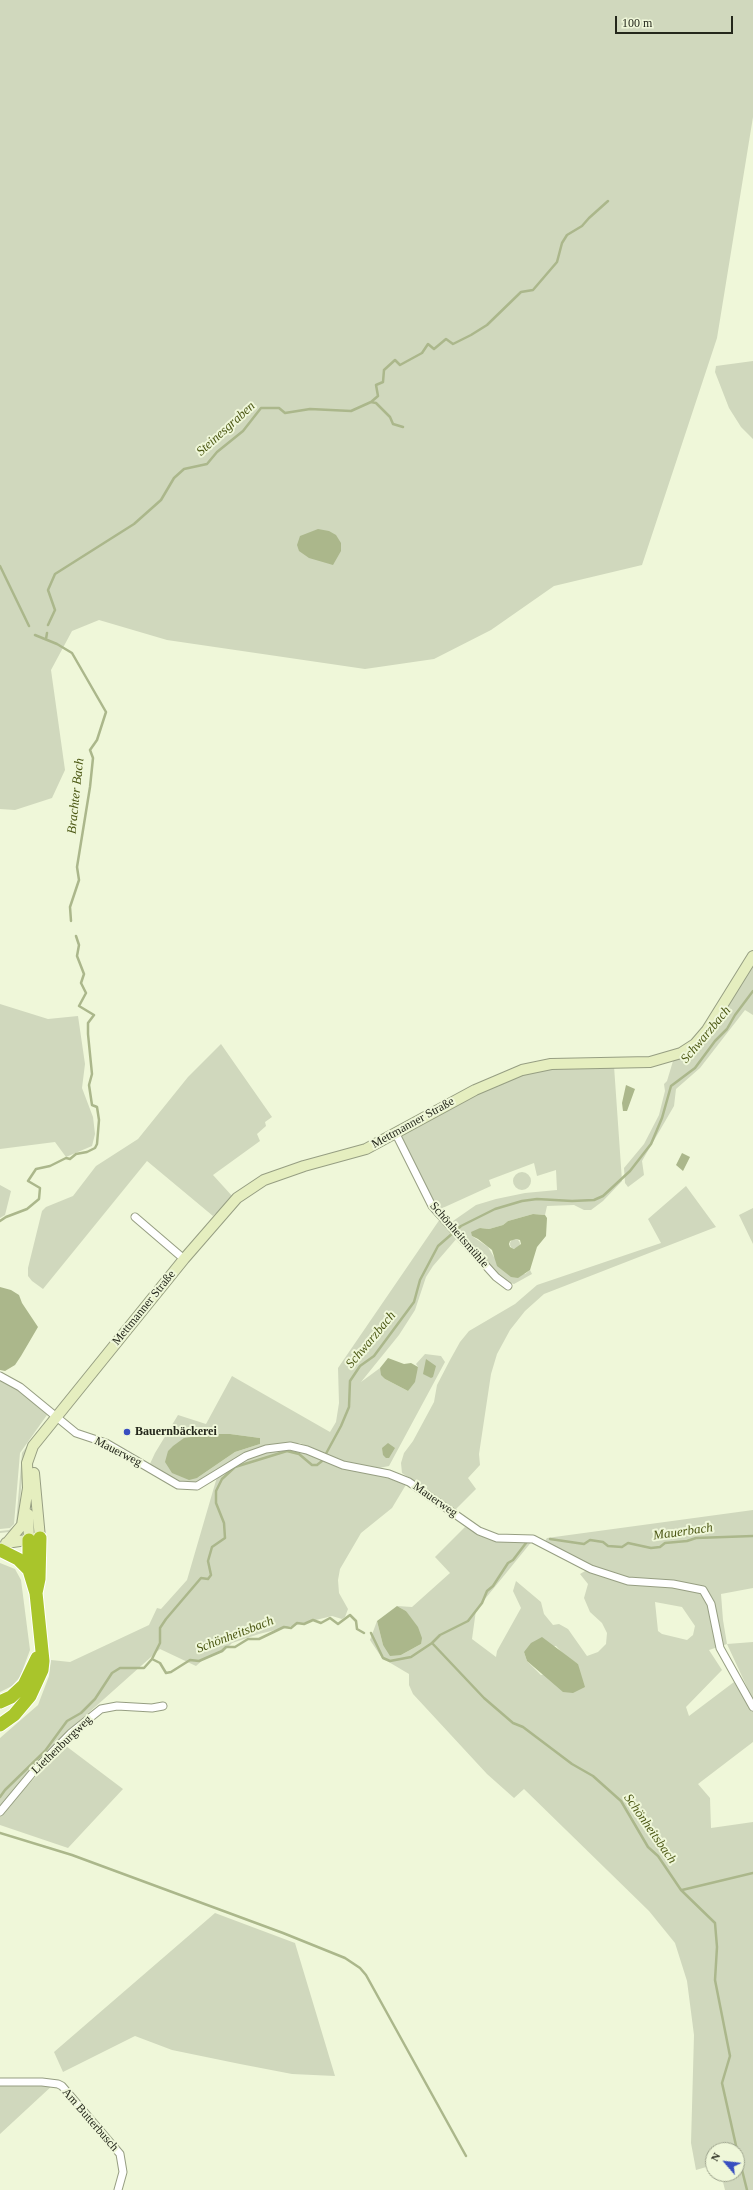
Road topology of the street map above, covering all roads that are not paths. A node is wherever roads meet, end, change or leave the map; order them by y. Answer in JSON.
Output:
{"nodes":[{"id":1,"x":753,"y":956,"type":"edge"},
{"id":2,"x":396,"y":1134,"type":"junction"},
{"id":3,"x":135,"y":1217,"type":"dead end"},
{"id":4,"x":184,"y":1259,"type":"junction"},
{"id":5,"x":508,"y":1286,"type":"dead end"},
{"id":6,"x":0,"y":1376,"type":"edge"},
{"id":7,"x":56,"y":1418,"type":"junction"},
{"id":8,"x":40,"y":1438,"type":"junction"},
{"id":9,"x":28,"y":1488,"type":"junction"},
{"id":10,"x":34,"y":1539,"type":"junction"},
{"id":11,"x":2,"y":1545,"type":"edge"},
{"id":12,"x":29,"y":1570,"type":"junction"},
{"id":13,"x":36,"y":1593,"type":"junction"},
{"id":14,"x":40,"y":1651,"type":"junction"},
{"id":15,"x":0,"y":1702,"type":"edge"},
{"id":16,"x":162,"y":1706,"type":"dead end"},
{"id":17,"x":753,"y":1707,"type":"edge"},
{"id":18,"x":0,"y":1725,"type":"edge"},
{"id":19,"x":0,"y":1812,"type":"edge"},
{"id":20,"x":0,"y":2082,"type":"edge"},
{"id":21,"x":118,"y":2190,"type":"edge"}],
"edges":[{"from":1,"to":2,"type":"main road","name":"Mettmanner Straße"},
{"from":2,"to":4,"type":"main road","name":"Mettmanner Straße"},
{"from":2,"to":5,"type":"street","name":"Schönheitsmühle"},
{"from":3,"to":4,"type":"street"},
{"from":4,"to":7,"type":"main road","name":"Mettmanner Straße"},
{"from":6,"to":7,"type":"street"},
{"from":7,"to":8,"type":"main road","name":"Mettmanner Straße"},
{"from":7,"to":17,"type":"street","name":"Mauerweg"},
{"from":8,"to":9,"type":"main road","name":"Mettmanner Straße"},
{"from":8,"to":10,"type":"main road","name":"Mettmanner Straße"},
{"from":9,"to":10,"type":"main road"},
{"from":9,"to":11,"type":"main road","name":"Mettmanner Straße"},
{"from":10,"to":11,"type":"main road"},
{"from":10,"to":12,"type":"highway"},
{"from":10,"to":13,"type":"highway"},
{"from":11,"to":12,"type":"highway"},
{"from":12,"to":13,"type":"highway"},
{"from":13,"to":14,"type":"highway"},
{"from":14,"to":15,"type":"highway"},
{"from":14,"to":18,"type":"highway"},
{"from":16,"to":19,"type":"street","name":"Liethenburgweg"},
{"from":20,"to":21,"type":"street","name":"Am Butterbusch"}]}
